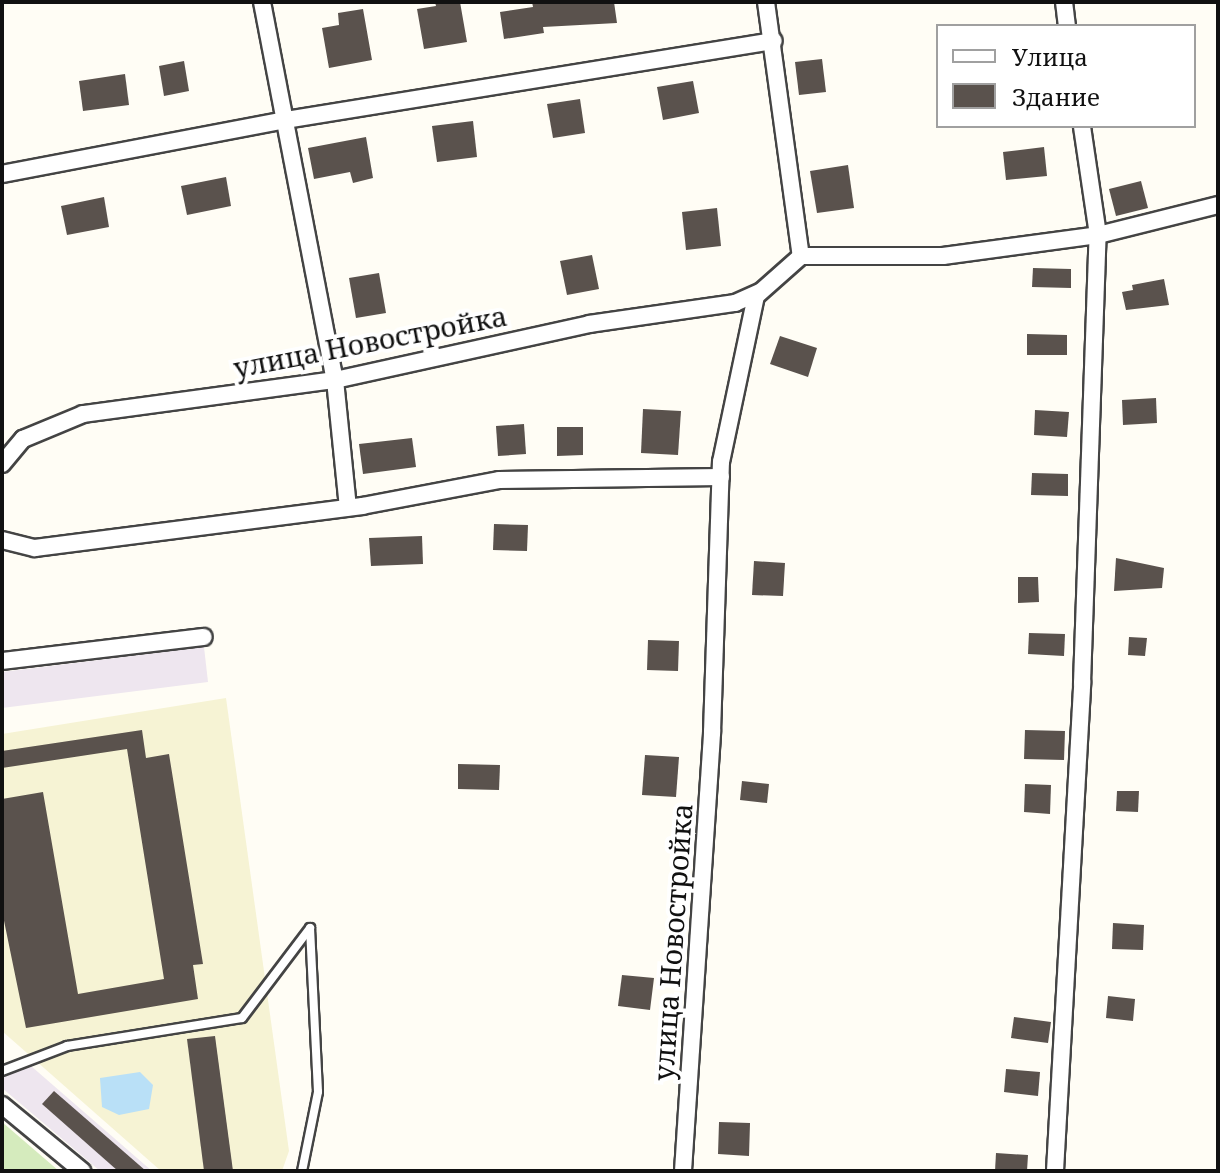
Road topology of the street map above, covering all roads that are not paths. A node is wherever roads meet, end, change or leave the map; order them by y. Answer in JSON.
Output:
{"nodes":[{"id":1,"x":262,"y":2,"type":"edge"},
{"id":2,"x":766,"y":2,"type":"edge"},
{"id":3,"x":1064,"y":2,"type":"edge"},
{"id":4,"x":1067,"y":24,"type":"edge"},
{"id":5,"x":774,"y":41,"type":"junction"},
{"id":6,"x":285,"y":120,"type":"junction"},
{"id":7,"x":1082,"y":128,"type":"edge"},
{"id":8,"x":2,"y":174,"type":"edge"},
{"id":9,"x":1218,"y":205,"type":"edge"},
{"id":10,"x":1098,"y":235,"type":"junction"},
{"id":11,"x":801,"y":256,"type":"junction"},
{"id":12,"x":760,"y":292,"type":"junction"},
{"id":13,"x":335,"y":380,"type":"junction"},
{"id":14,"x":2,"y":464,"type":"edge"},
{"id":15,"x":721,"y":477,"type":"junction"},
{"id":16,"x":348,"y":507,"type":"junction"},
{"id":17,"x":2,"y":540,"type":"edge"},
{"id":18,"x":204,"y":637,"type":"dead end"},
{"id":19,"x":2,"y":661,"type":"edge"},
{"id":20,"x":2,"y":1071,"type":"edge"},
{"id":21,"x":2,"y":1105,"type":"edge"},
{"id":22,"x":82,"y":1171,"type":"edge"},
{"id":23,"x":302,"y":1171,"type":"edge"},
{"id":24,"x":683,"y":1171,"type":"edge"},
{"id":25,"x":1055,"y":1171,"type":"edge"}],
"edges":[{"from":1,"to":6,"type":"street"},
{"from":2,"to":5,"type":"street"},
{"from":3,"to":4,"type":"street"},
{"from":5,"to":6,"type":"street"},
{"from":5,"to":11,"type":"street"},
{"from":6,"to":8,"type":"street"},
{"from":6,"to":13,"type":"street"},
{"from":7,"to":10,"type":"street"},
{"from":9,"to":10,"type":"street"},
{"from":10,"to":11,"type":"street"},
{"from":10,"to":25,"type":"street"},
{"from":11,"to":12,"type":"street","name":"улица Новостройка"},
{"from":12,"to":13,"type":"street","name":"улица Новостройка"},
{"from":12,"to":15,"type":"street","name":"улица Новостройка"},
{"from":13,"to":14,"type":"street","name":"улица Новостройка"},
{"from":13,"to":16,"type":"street"},
{"from":15,"to":16,"type":"street"},
{"from":15,"to":24,"type":"street","name":"улица Новостройка"},
{"from":16,"to":17,"type":"street"},
{"from":18,"to":19,"type":"street"},
{"from":20,"to":23,"type":"lane"},
{"from":21,"to":22,"type":"street"}]}
